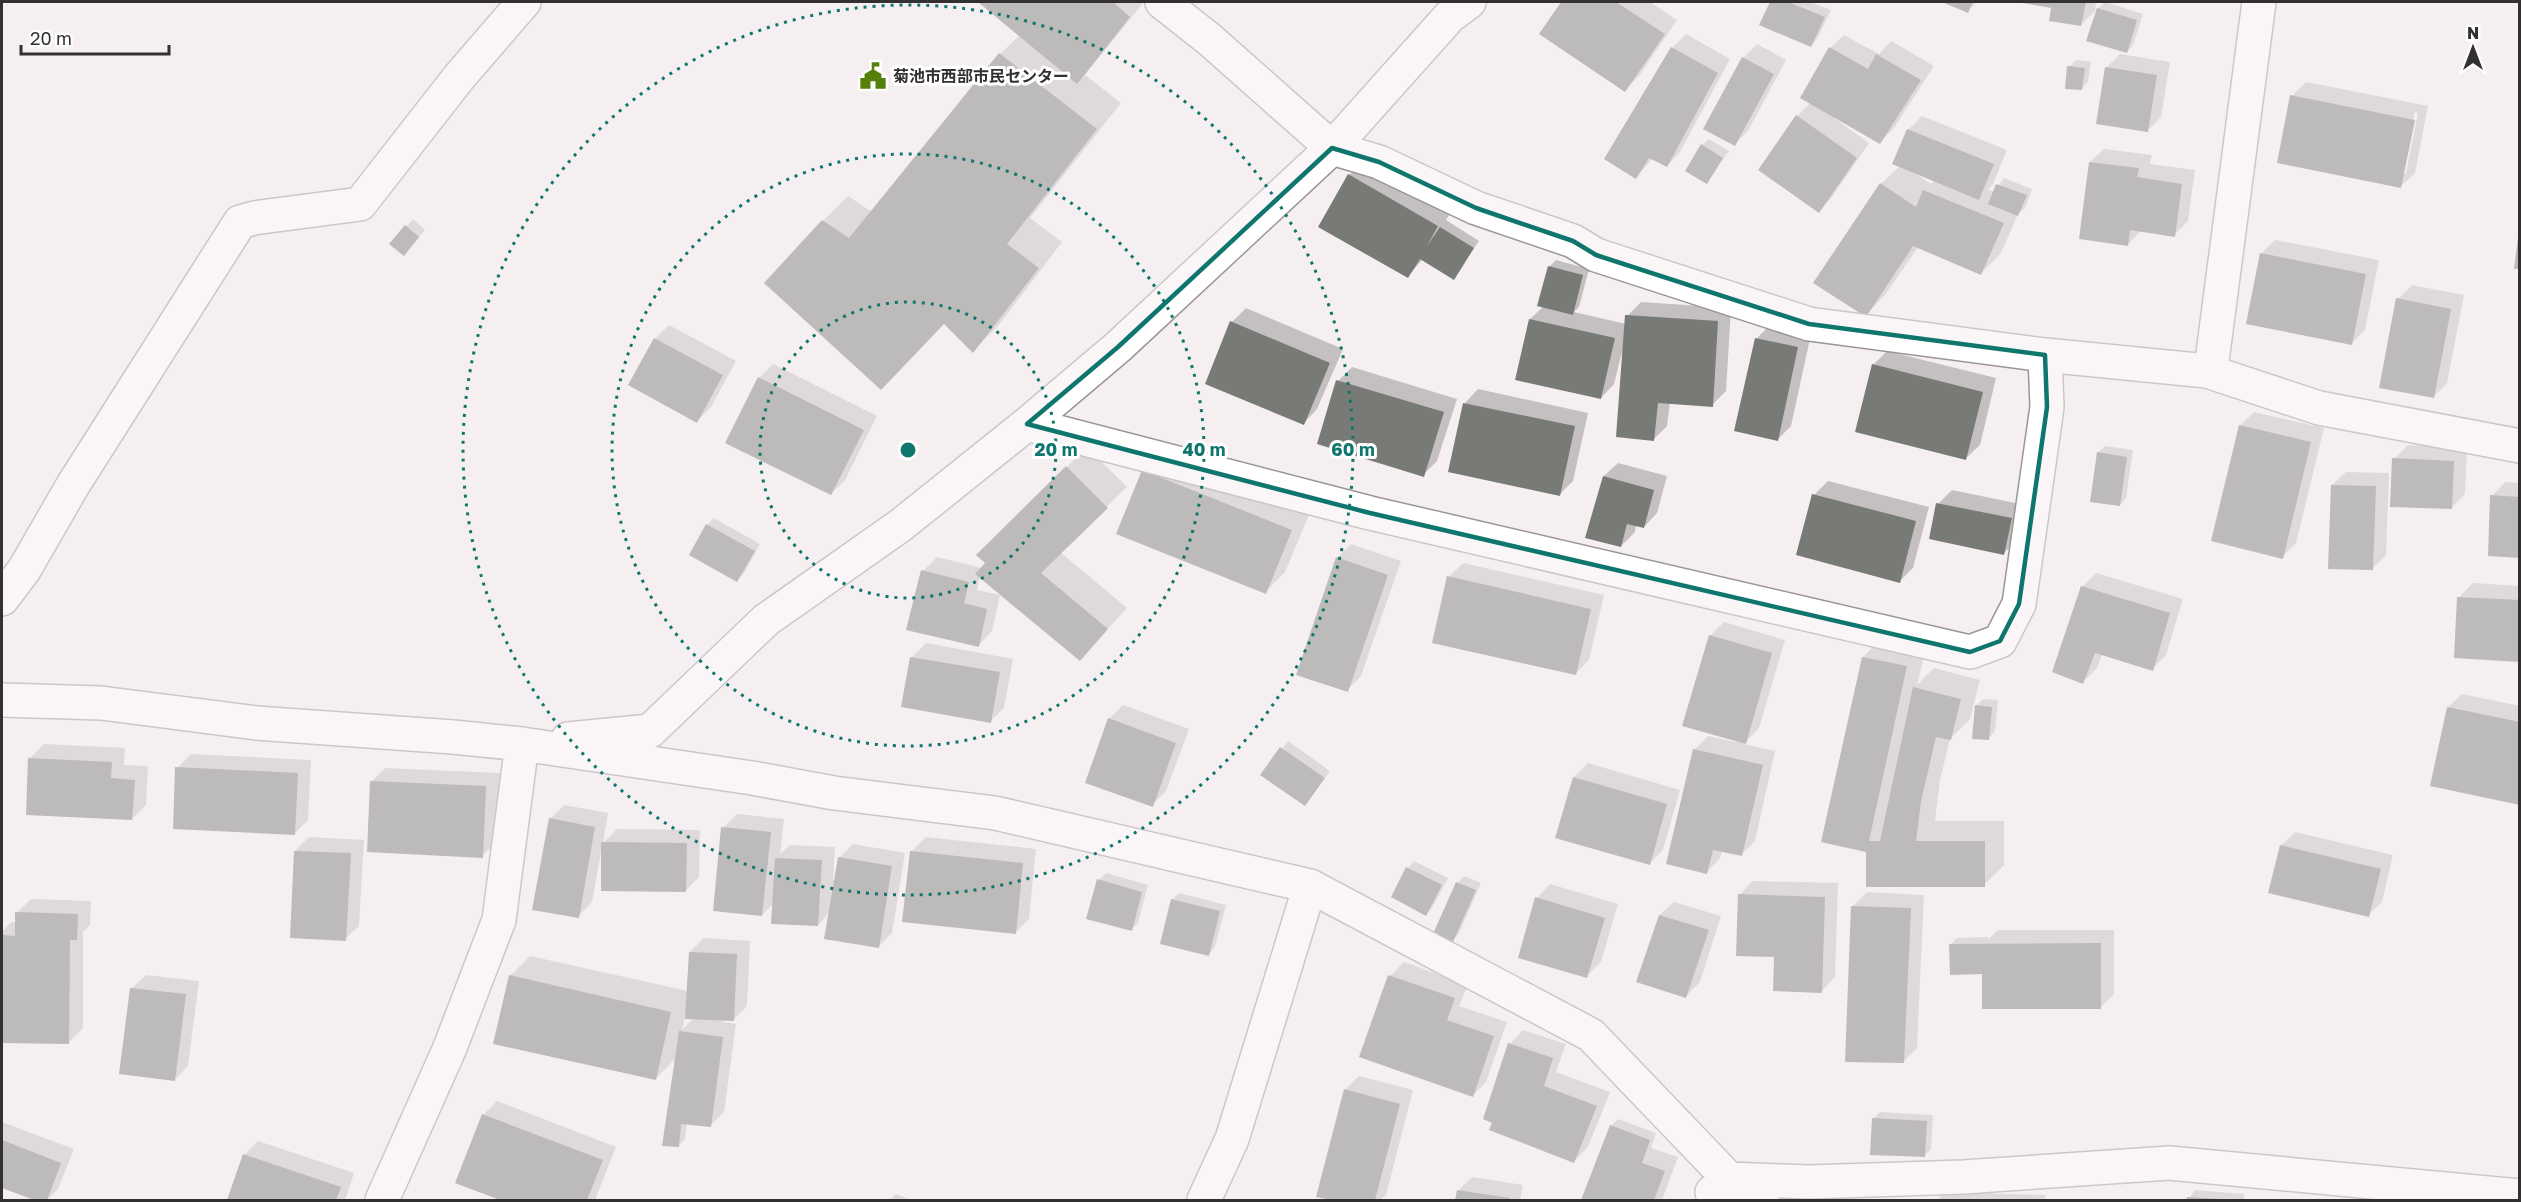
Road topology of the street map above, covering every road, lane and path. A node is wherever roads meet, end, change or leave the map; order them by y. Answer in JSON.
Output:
{"nodes":[{"id":1,"x":524,"y":2,"type":"edge"},
{"id":2,"x":1162,"y":2,"type":"edge"},
{"id":3,"x":1469,"y":2,"type":"edge"},
{"id":4,"x":2259,"y":2,"type":"edge"},
{"id":5,"x":1332,"y":148,"type":"junction"},
{"id":6,"x":2044,"y":355,"type":"junction"},
{"id":7,"x":2207,"y":371,"type":"junction"},
{"id":8,"x":1027,"y":424,"type":"junction"},
{"id":9,"x":2520,"y":446,"type":"edge"},
{"id":10,"x":2,"y":599,"type":"edge"},
{"id":11,"x":2,"y":700,"type":"edge"},
{"id":12,"x":522,"y":744,"type":"junction"},
{"id":13,"x":1310,"y":886,"type":"junction"},
{"id":14,"x":1722,"y":1190,"type":"edge"},
{"id":15,"x":2518,"y":1191,"type":"edge"},
{"id":16,"x":382,"y":1200,"type":"edge"},
{"id":17,"x":1204,"y":1200,"type":"edge"},
{"id":18,"x":1762,"y":1200,"type":"edge"}],
"edges":[{"from":1,"to":10,"type":"street"},
{"from":2,"to":5,"type":"street"},
{"from":3,"to":5,"type":"street"},
{"from":4,"to":7,"type":"street"},
{"from":5,"to":6,"type":"street"},
{"from":5,"to":8,"type":"street"},
{"from":6,"to":7,"type":"street"},
{"from":6,"to":8,"type":"street"},
{"from":7,"to":9,"type":"street"},
{"from":8,"to":12,"type":"street"},
{"from":11,"to":12,"type":"street"},
{"from":12,"to":13,"type":"street"},
{"from":12,"to":16,"type":"street"},
{"from":13,"to":14,"type":"street"},
{"from":13,"to":17,"type":"street"},
{"from":14,"to":15,"type":"street"},
{"from":14,"to":18,"type":"street"}]}
